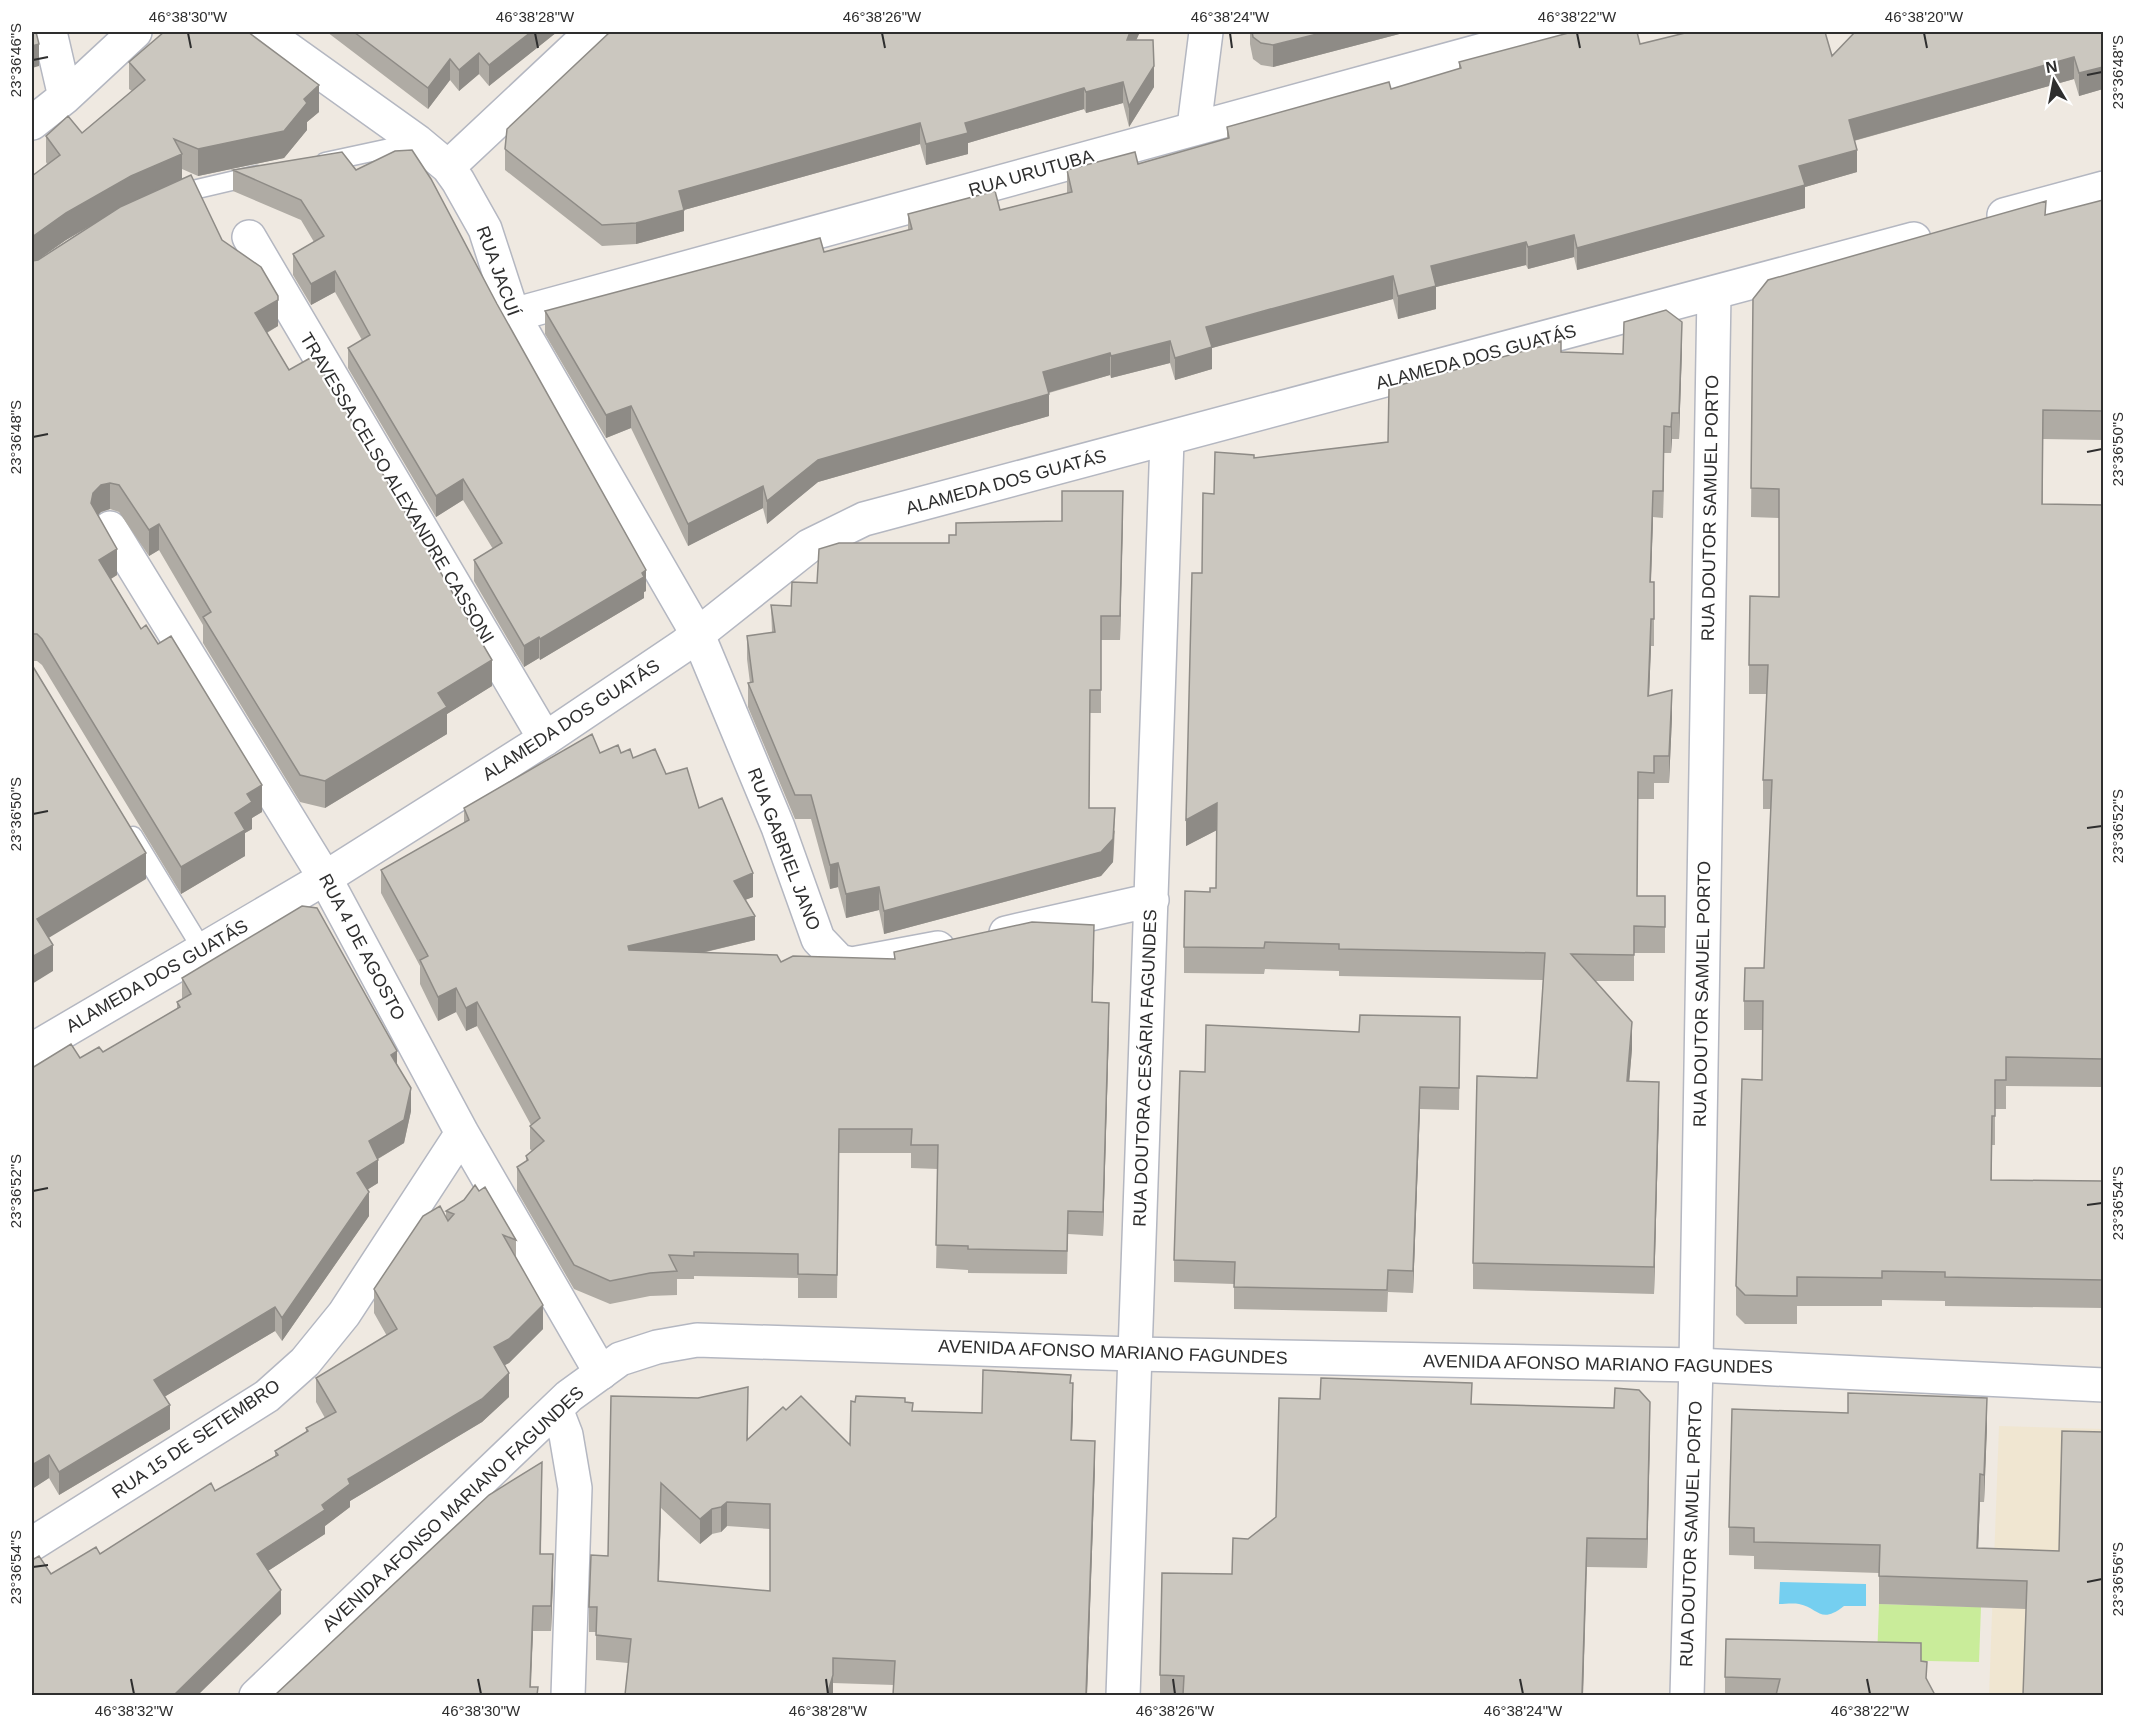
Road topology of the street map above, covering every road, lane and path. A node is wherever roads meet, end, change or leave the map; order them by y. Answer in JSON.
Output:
{"nodes":[{"id":1,"x":50,"y":32,"type":"edge"},
{"id":2,"x":135,"y":32,"type":"edge"},
{"id":3,"x":264,"y":32,"type":"edge"},
{"id":4,"x":592,"y":32,"type":"edge"},
{"id":5,"x":1206,"y":32,"type":"edge"},
{"id":6,"x":1549,"y":32,"type":"edge"},
{"id":7,"x":65,"y":97,"type":"junction"},
{"id":8,"x":32,"y":123,"type":"edge"},
{"id":9,"x":1194,"y":127,"type":"junction"},
{"id":10,"x":418,"y":142,"type":"junction"},
{"id":11,"x":309,"y":165,"type":"edge"},
{"id":12,"x":448,"y":167,"type":"junction"},
{"id":13,"x":275,"y":171,"type":"edge"},
{"id":14,"x":2103,"y":188,"type":"edge"},
{"id":15,"x":161,"y":201,"type":"edge"},
{"id":16,"x":1978,"y":222,"type":"edge"},
{"id":17,"x":1943,"y":231,"type":"edge"},
{"id":18,"x":249,"y":237,"type":"dead end"},
{"id":19,"x":1714,"y":293,"type":"junction"},
{"id":20,"x":513,"y":315,"type":"junction"},
{"id":21,"x":1167,"y":440,"type":"junction"},
{"id":22,"x":110,"y":528,"type":"dead end"},
{"id":23,"x":698,"y":635,"type":"junction"},
{"id":24,"x":545,"y":739,"type":"junction"},
{"id":25,"x":123,"y":820,"type":"edge"},
{"id":26,"x":325,"y":878,"type":"junction"},
{"id":27,"x":1152,"y":900,"type":"junction"},
{"id":28,"x":202,"y":949,"type":"junction"},
{"id":29,"x":32,"y":1050,"type":"edge"},
{"id":30,"x":462,"y":1133,"type":"junction"},
{"id":31,"x":1134,"y":1354,"type":"junction"},
{"id":32,"x":1696,"y":1365,"type":"junction"},
{"id":33,"x":601,"y":1373,"type":"junction"},
{"id":34,"x":2103,"y":1385,"type":"edge"},
{"id":35,"x":556,"y":1409,"type":"junction"},
{"id":36,"x":32,"y":1544,"type":"edge"},
{"id":37,"x":256,"y":1695,"type":"edge"},
{"id":38,"x":568,"y":1695,"type":"edge"},
{"id":39,"x":1123,"y":1695,"type":"edge"},
{"id":40,"x":1687,"y":1695,"type":"edge"}],
"edges":[{"from":1,"to":7,"type":"street"},
{"from":2,"to":7,"type":"street"},
{"from":3,"to":10,"type":"street","name":"RUA JACUÍ"},
{"from":4,"to":12,"type":"street"},
{"from":5,"to":9,"type":"street"},
{"from":6,"to":9,"type":"street","name":"RUA URUTUBA"},
{"from":7,"to":8,"type":"street"},
{"from":9,"to":20,"type":"street","name":"RUA URUTUBA"},
{"from":10,"to":11,"type":"lane"},
{"from":10,"to":12,"type":"street","name":"RUA JACUÍ"},
{"from":12,"to":20,"type":"street","name":"RUA JACUÍ"},
{"from":13,"to":15,"type":"lane"},
{"from":14,"to":16,"type":"street"},
{"from":17,"to":19,"type":"street","name":"ALAMEDA DOS GUATÁS"},
{"from":18,"to":24,"type":"street","name":"TRAVESSA CELSO ALEXANDRE CASSONI"},
{"from":19,"to":21,"type":"street","name":"ALAMEDA DOS GUATÁS"},
{"from":19,"to":32,"type":"street","name":"RUA DOUTOR SAMUEL PORTO"},
{"from":20,"to":23,"type":"street","name":"RUA JACUÍ"},
{"from":21,"to":23,"type":"street","name":"ALAMEDA DOS GUATÁS"},
{"from":21,"to":27,"type":"street","name":"RUA DOUTORA CESÁRIA FAGUNDES"},
{"from":22,"to":26,"type":"street","name":"RUA 4 DE AGOSTO"},
{"from":23,"to":24,"type":"street","name":"ALAMEDA DOS GUATÁS"},
{"from":23,"to":27,"type":"street","name":"RUA GABRIEL JANO"},
{"from":24,"to":26,"type":"street","name":"ALAMEDA DOS GUATÁS"},
{"from":25,"to":28,"type":"lane"},
{"from":26,"to":28,"type":"street","name":"ALAMEDA DOS GUATÁS"},
{"from":26,"to":30,"type":"street","name":"RUA 4 DE AGOSTO"},
{"from":27,"to":31,"type":"street","name":"RUA DOUTORA CESÁRIA FAGUNDES"},
{"from":28,"to":29,"type":"street","name":"ALAMEDA DOS GUATÁS"},
{"from":30,"to":33,"type":"street","name":"RUA 4 DE AGOSTO"},
{"from":30,"to":36,"type":"street","name":"RUA 15 DE SETEMBRO"},
{"from":31,"to":32,"type":"street","name":"AVENIDA AFONSO MARIANO FAGUNDES"},
{"from":31,"to":33,"type":"street","name":"AVENIDA AFONSO MARIANO FAGUNDES"},
{"from":31,"to":39,"type":"street","name":"RUA DOUTORA CESÁRIA FAGUNDES"},
{"from":32,"to":34,"type":"street","name":"AVENIDA AFONSO MARIANO FAGUNDES"},
{"from":32,"to":40,"type":"street","name":"RUA DOUTOR SAMUEL PORTO"},
{"from":33,"to":35,"type":"street","name":"AVENIDA AFONSO MARIANO FAGUNDES"},
{"from":35,"to":37,"type":"street","name":"AVENIDA AFONSO MARIANO FAGUNDES"},
{"from":35,"to":38,"type":"street"}]}
